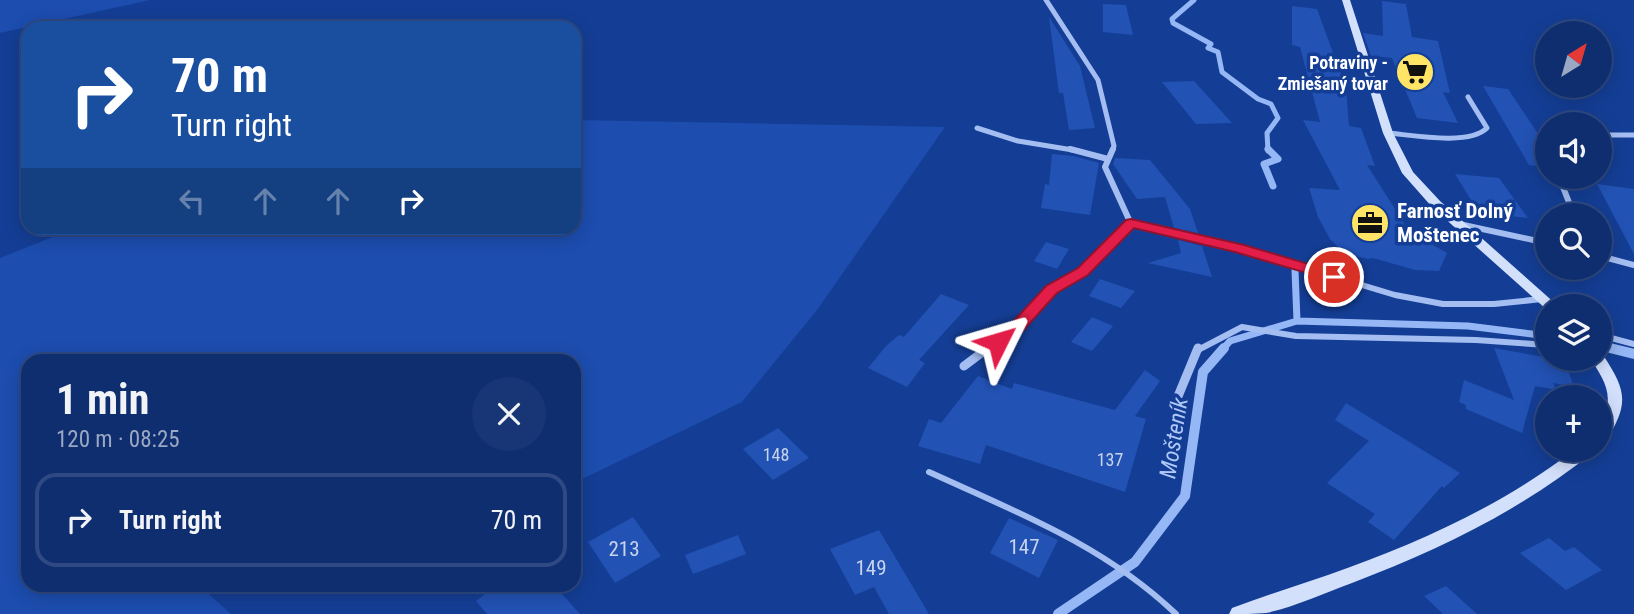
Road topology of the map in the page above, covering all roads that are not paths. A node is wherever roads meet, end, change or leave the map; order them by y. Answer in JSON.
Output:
{"nodes":[{"id":1,"x":1046,"y":0,"type":"edge"},
{"id":2,"x":1346,"y":0,"type":"edge"},
{"id":3,"x":1468,"y":97,"type":"dead end"},
{"id":4,"x":977,"y":128,"type":"dead end"},
{"id":5,"x":1388,"y":133,"type":"junction"},
{"id":6,"x":1612,"y":135,"type":"edge"},
{"id":7,"x":1634,"y":135,"type":"edge"},
{"id":8,"x":1108,"y":159,"type":"junction"},
{"id":9,"x":1131,"y":223,"type":"junction"},
{"id":10,"x":1458,"y":224,"type":"junction"},
{"id":11,"x":1535,"y":240,"type":"edge"},
{"id":12,"x":1612,"y":259,"type":"edge"},
{"id":13,"x":1634,"y":265,"type":"edge"},
{"id":14,"x":1537,"y":294,"type":"edge"},
{"id":15,"x":1535,"y":303,"type":"edge"},
{"id":16,"x":1612,"y":338,"type":"edge"},
{"id":17,"x":1535,"y":344,"type":"edge"},
{"id":18,"x":1634,"y":344,"type":"edge"},
{"id":19,"x":964,"y":366,"type":"dead end"},
{"id":20,"x":1605,"y":371,"type":"edge"},
{"id":21,"x":1174,"y":406,"type":"dead end"},
{"id":22,"x":1612,"y":419,"type":"edge"},
{"id":23,"x":1569,"y":462,"type":"edge"},
{"id":24,"x":929,"y":472,"type":"dead end"},
{"id":25,"x":1176,"y":614,"type":"edge"},
{"id":26,"x":1239,"y":614,"type":"edge"}],
"edges":[{"from":1,"to":8,"type":"street"},
{"from":2,"to":5,"type":"street"},
{"from":3,"to":5,"type":"street"},
{"from":4,"to":8,"type":"street"},
{"from":5,"to":10,"type":"street"},
{"from":6,"to":7,"type":"street"},
{"from":8,"to":9,"type":"street"},
{"from":9,"to":15,"type":"street"},
{"from":9,"to":19,"type":"street"},
{"from":10,"to":11,"type":"street"},
{"from":10,"to":14,"type":"street"},
{"from":12,"to":13,"type":"street"},
{"from":16,"to":18,"type":"street"},
{"from":17,"to":21,"type":"street"},
{"from":20,"to":22,"type":"street"},
{"from":23,"to":26,"type":"street"},
{"from":24,"to":25,"type":"lane"}]}
